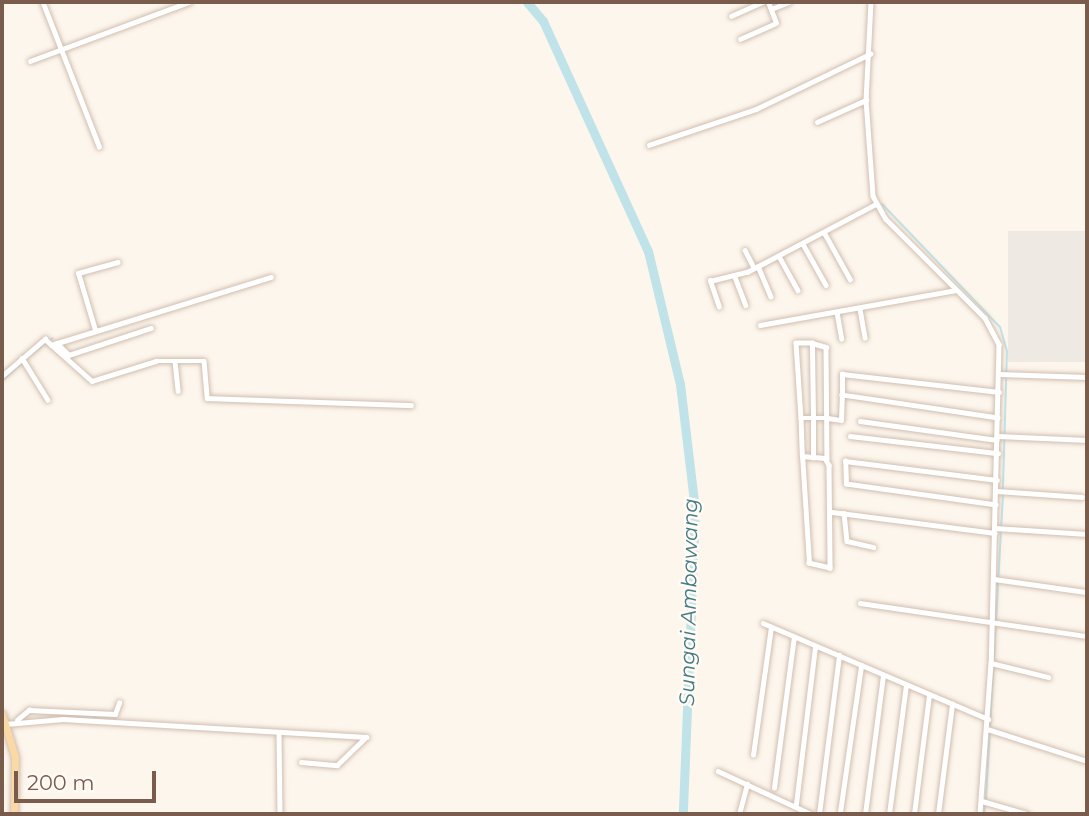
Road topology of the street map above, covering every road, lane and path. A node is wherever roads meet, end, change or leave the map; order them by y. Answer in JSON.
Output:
{"nodes":[{"id":1,"x":43,"y":2,"type":"edge"},
{"id":2,"x":189,"y":2,"type":"edge"},
{"id":3,"x":765,"y":2,"type":"edge"},
{"id":4,"x":789,"y":2,"type":"edge"},
{"id":5,"x":871,"y":2,"type":"edge"},
{"id":6,"x":771,"y":9,"type":"junction"},
{"id":7,"x":731,"y":16,"type":"dead end"},
{"id":8,"x":740,"y":39,"type":"dead end"},
{"id":9,"x":61,"y":50,"type":"junction"},
{"id":10,"x":871,"y":54,"type":"junction"},
{"id":11,"x":30,"y":61,"type":"dead end"},
{"id":12,"x":866,"y":100,"type":"junction"},
{"id":13,"x":817,"y":122,"type":"dead end"},
{"id":14,"x":649,"y":145,"type":"dead end"},
{"id":15,"x":99,"y":146,"type":"dead end"},
{"id":16,"x":876,"y":205,"type":"junction"},
{"id":17,"x":824,"y":232,"type":"junction"},
{"id":18,"x":803,"y":244,"type":"junction"},
{"id":19,"x":745,"y":250,"type":"dead end"},
{"id":20,"x":779,"y":256,"type":"junction"},
{"id":21,"x":118,"y":262,"type":"dead end"},
{"id":22,"x":756,"y":267,"type":"junction"},
{"id":23,"x":735,"y":276,"type":"junction"},
{"id":24,"x":271,"y":277,"type":"dead end"},
{"id":25,"x":850,"y":279,"type":"dead end"},
{"id":26,"x":826,"y":285,"type":"dead end"},
{"id":27,"x":957,"y":289,"type":"junction"},
{"id":28,"x":797,"y":290,"type":"dead end"},
{"id":29,"x":771,"y":296,"type":"dead end"},
{"id":30,"x":746,"y":305,"type":"dead end"},
{"id":31,"x":719,"y":307,"type":"dead end"},
{"id":32,"x":860,"y":309,"type":"junction"},
{"id":33,"x":837,"y":312,"type":"junction"},
{"id":34,"x":760,"y":325,"type":"dead end"},
{"id":35,"x":150,"y":328,"type":"dead end"},
{"id":36,"x":94,"y":330,"type":"junction"},
{"id":37,"x":865,"y":338,"type":"dead end"},
{"id":38,"x":842,"y":339,"type":"dead end"},
{"id":39,"x":50,"y":343,"type":"junction"},
{"id":40,"x":812,"y":343,"type":"junction"},
{"id":41,"x":22,"y":358,"type":"junction"},
{"id":42,"x":175,"y":361,"type":"junction"},
{"id":43,"x":1005,"y":374,"type":"junction"},
{"id":44,"x":2,"y":376,"type":"edge"},
{"id":45,"x":1087,"y":377,"type":"edge"},
{"id":46,"x":178,"y":391,"type":"dead end"},
{"id":47,"x":999,"y":393,"type":"junction"},
{"id":48,"x":842,"y":395,"type":"junction"},
{"id":49,"x":48,"y":400,"type":"dead end"},
{"id":50,"x":411,"y":405,"type":"dead end"},
{"id":51,"x":801,"y":418,"type":"junction"},
{"id":52,"x":813,"y":418,"type":"junction"},
{"id":53,"x":828,"y":418,"type":"junction"},
{"id":54,"x":998,"y":418,"type":"junction"},
{"id":55,"x":860,"y":421,"type":"dead end"},
{"id":56,"x":849,"y":436,"type":"dead end"},
{"id":57,"x":998,"y":437,"type":"junction"},
{"id":58,"x":1087,"y":440,"type":"edge"},
{"id":59,"x":998,"y":453,"type":"junction"},
{"id":60,"x":802,"y":456,"type":"junction"},
{"id":61,"x":813,"y":458,"type":"junction"},
{"id":62,"x":827,"y":459,"type":"junction"},
{"id":63,"x":997,"y":480,"type":"junction"},
{"id":64,"x":1001,"y":491,"type":"junction"},
{"id":65,"x":1082,"y":497,"type":"dead end"},
{"id":66,"x":996,"y":505,"type":"junction"},
{"id":67,"x":832,"y":512,"type":"junction"},
{"id":68,"x":844,"y":513,"type":"junction"},
{"id":69,"x":997,"y":529,"type":"junction"},
{"id":70,"x":1087,"y":534,"type":"edge"},
{"id":71,"x":873,"y":547,"type":"dead end"},
{"id":72,"x":997,"y":580,"type":"junction"},
{"id":73,"x":1087,"y":592,"type":"edge"},
{"id":74,"x":860,"y":603,"type":"dead end"},
{"id":75,"x":996,"y":619,"type":"junction"},
{"id":76,"x":763,"y":623,"type":"dead end"},
{"id":77,"x":772,"y":627,"type":"junction"},
{"id":78,"x":1087,"y":636,"type":"edge"},
{"id":79,"x":794,"y":637,"type":"junction"},
{"id":80,"x":815,"y":646,"type":"junction"},
{"id":81,"x":839,"y":656,"type":"junction"},
{"id":82,"x":991,"y":663,"type":"junction"},
{"id":83,"x":861,"y":666,"type":"junction"},
{"id":84,"x":883,"y":675,"type":"junction"},
{"id":85,"x":1048,"y":677,"type":"dead end"},
{"id":86,"x":906,"y":685,"type":"junction"},
{"id":87,"x":929,"y":695,"type":"junction"},
{"id":88,"x":119,"y":703,"type":"dead end"},
{"id":89,"x":952,"y":704,"type":"junction"},
{"id":90,"x":2,"y":714,"type":"edge"},
{"id":91,"x":988,"y":719,"type":"junction"},
{"id":92,"x":16,"y":721,"type":"junction"},
{"id":93,"x":6,"y":724,"type":"junction"},
{"id":94,"x":988,"y":729,"type":"junction"},
{"id":95,"x":279,"y":733,"type":"junction"},
{"id":96,"x":753,"y":755,"type":"dead end"},
{"id":97,"x":1087,"y":761,"type":"edge"},
{"id":98,"x":301,"y":762,"type":"dead end"},
{"id":99,"x":719,"y":771,"type":"dead end"},
{"id":100,"x":747,"y":784,"type":"junction"},
{"id":101,"x":774,"y":789,"type":"dead end"},
{"id":102,"x":982,"y":801,"type":"junction"},
{"id":103,"x":796,"y":804,"type":"dead end"},
{"id":104,"x":840,"y":812,"type":"dead end"},
{"id":105,"x":14,"y":814,"type":"edge"},
{"id":106,"x":280,"y":814,"type":"edge"},
{"id":107,"x":739,"y":814,"type":"edge"},
{"id":108,"x":811,"y":814,"type":"edge"},
{"id":109,"x":819,"y":814,"type":"edge"},
{"id":110,"x":865,"y":814,"type":"edge"},
{"id":111,"x":889,"y":814,"type":"edge"},
{"id":112,"x":914,"y":814,"type":"edge"},
{"id":113,"x":938,"y":814,"type":"edge"},
{"id":114,"x":980,"y":814,"type":"edge"},
{"id":115,"x":1027,"y":814,"type":"edge"}],
"edges":[{"from":1,"to":9,"type":"street"},
{"from":2,"to":9,"type":"street"},
{"from":3,"to":6,"type":"street"},
{"from":3,"to":7,"type":"street"},
{"from":4,"to":6,"type":"street"},
{"from":5,"to":10,"type":"street"},
{"from":6,"to":8,"type":"street"},
{"from":9,"to":11,"type":"street"},
{"from":9,"to":15,"type":"street"},
{"from":10,"to":12,"type":"street"},
{"from":10,"to":14,"type":"street"},
{"from":12,"to":13,"type":"street"},
{"from":12,"to":16,"type":"street"},
{"from":16,"to":17,"type":"street"},
{"from":16,"to":27,"type":"street"},
{"from":17,"to":18,"type":"street"},
{"from":17,"to":25,"type":"street"},
{"from":18,"to":20,"type":"street"},
{"from":18,"to":26,"type":"street"},
{"from":19,"to":22,"type":"street"},
{"from":20,"to":22,"type":"street"},
{"from":20,"to":28,"type":"street"},
{"from":21,"to":36,"type":"street"},
{"from":22,"to":23,"type":"street"},
{"from":22,"to":29,"type":"street"},
{"from":23,"to":30,"type":"street"},
{"from":23,"to":31,"type":"street"},
{"from":24,"to":36,"type":"street"},
{"from":27,"to":32,"type":"street"},
{"from":27,"to":43,"type":"street"},
{"from":32,"to":33,"type":"street"},
{"from":32,"to":37,"type":"street"},
{"from":33,"to":34,"type":"street"},
{"from":33,"to":38,"type":"street"},
{"from":35,"to":39,"type":"street"},
{"from":36,"to":39,"type":"street"},
{"from":39,"to":41,"type":"street"},
{"from":39,"to":42,"type":"street"},
{"from":40,"to":51,"type":"street"},
{"from":40,"to":52,"type":"street"},
{"from":40,"to":53,"type":"street"},
{"from":41,"to":44,"type":"street"},
{"from":41,"to":49,"type":"street"},
{"from":42,"to":46,"type":"street"},
{"from":42,"to":50,"type":"street"},
{"from":43,"to":45,"type":"street"},
{"from":43,"to":47,"type":"street"},
{"from":47,"to":48,"type":"street"},
{"from":47,"to":54,"type":"street"},
{"from":48,"to":53,"type":"street"},
{"from":48,"to":54,"type":"street"},
{"from":51,"to":52,"type":"street"},
{"from":51,"to":60,"type":"street"},
{"from":52,"to":53,"type":"street"},
{"from":52,"to":61,"type":"street"},
{"from":53,"to":62,"type":"street"},
{"from":54,"to":57,"type":"street"},
{"from":55,"to":57,"type":"street"},
{"from":56,"to":59,"type":"street"},
{"from":57,"to":58,"type":"street"},
{"from":57,"to":59,"type":"street"},
{"from":59,"to":63,"type":"street"},
{"from":60,"to":61,"type":"street"},
{"from":60,"to":67,"type":"street"},
{"from":61,"to":62,"type":"street"},
{"from":62,"to":67,"type":"street"},
{"from":63,"to":64,"type":"street"},
{"from":63,"to":66,"type":"street"},
{"from":64,"to":65,"type":"street"},
{"from":64,"to":66,"type":"street"},
{"from":66,"to":69,"type":"street"},
{"from":67,"to":68,"type":"street"},
{"from":68,"to":69,"type":"street"},
{"from":68,"to":71,"type":"street"},
{"from":69,"to":70,"type":"street"},
{"from":69,"to":72,"type":"street"},
{"from":72,"to":73,"type":"street"},
{"from":72,"to":75,"type":"street"},
{"from":74,"to":75,"type":"street"},
{"from":75,"to":78,"type":"street"},
{"from":75,"to":82,"type":"street"},
{"from":76,"to":77,"type":"street"},
{"from":77,"to":79,"type":"street"},
{"from":77,"to":96,"type":"street"},
{"from":79,"to":80,"type":"street"},
{"from":79,"to":101,"type":"street"},
{"from":80,"to":81,"type":"street"},
{"from":80,"to":103,"type":"street"},
{"from":81,"to":83,"type":"street"},
{"from":81,"to":109,"type":"street"},
{"from":82,"to":85,"type":"street"},
{"from":82,"to":91,"type":"street"},
{"from":83,"to":84,"type":"street"},
{"from":83,"to":104,"type":"street"},
{"from":84,"to":86,"type":"street"},
{"from":84,"to":110,"type":"street"},
{"from":86,"to":87,"type":"street"},
{"from":86,"to":111,"type":"street"},
{"from":87,"to":89,"type":"street"},
{"from":87,"to":112,"type":"street"},
{"from":88,"to":92,"type":"street"},
{"from":89,"to":91,"type":"street"},
{"from":89,"to":113,"type":"street"},
{"from":90,"to":93,"type":"main road"},
{"from":91,"to":94,"type":"street"},
{"from":92,"to":93,"type":"street"},
{"from":92,"to":95,"type":"street"},
{"from":93,"to":105,"type":"main road"},
{"from":94,"to":97,"type":"street"},
{"from":94,"to":102,"type":"street"},
{"from":95,"to":98,"type":"street"},
{"from":95,"to":106,"type":"street"},
{"from":99,"to":100,"type":"street"},
{"from":100,"to":107,"type":"street"},
{"from":100,"to":108,"type":"street"},
{"from":102,"to":114,"type":"street"},
{"from":102,"to":115,"type":"street"}]}
